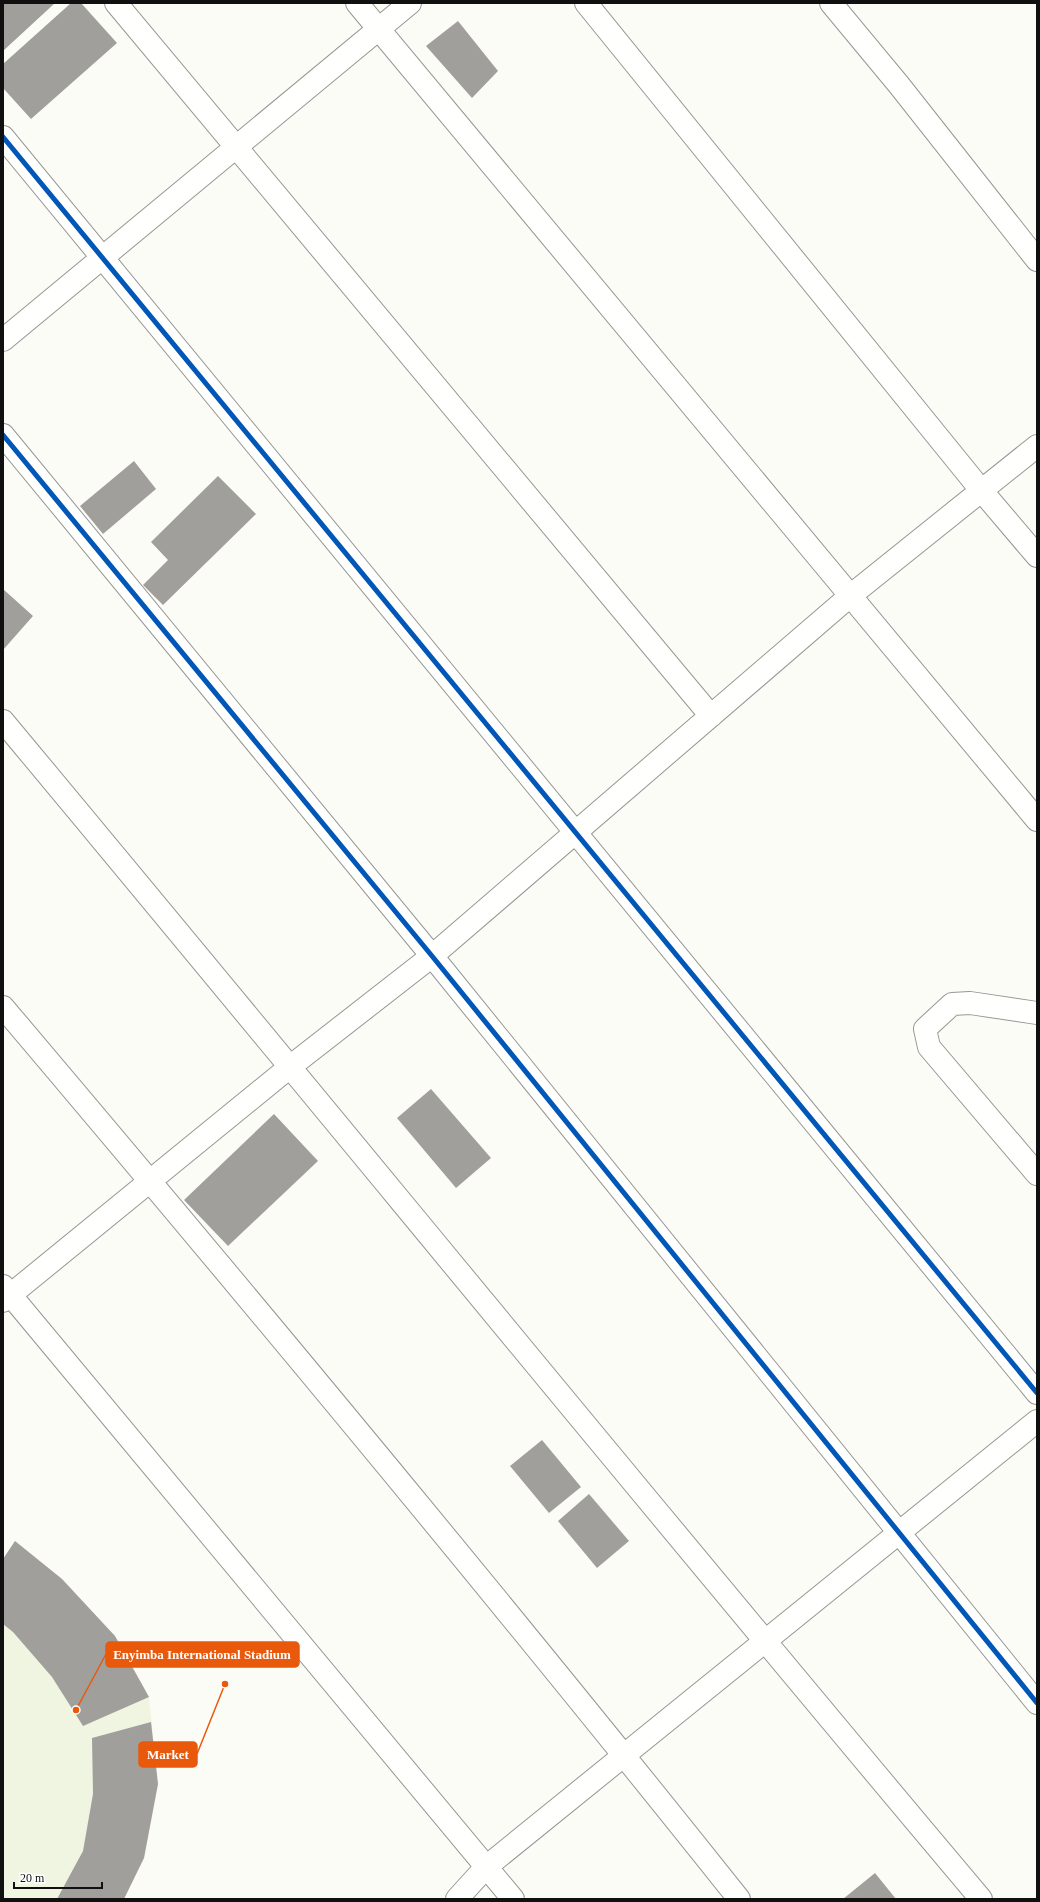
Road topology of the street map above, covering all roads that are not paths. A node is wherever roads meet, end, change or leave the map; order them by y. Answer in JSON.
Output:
{"nodes":[{"id":1,"x":116,"y":3,"type":"edge"},
{"id":2,"x":357,"y":3,"type":"edge"},
{"id":3,"x":410,"y":3,"type":"edge"},
{"id":4,"x":586,"y":3,"type":"edge"},
{"id":5,"x":831,"y":3,"type":"edge"},
{"id":6,"x":378,"y":28,"type":"junction"},
{"id":7,"x":3,"y":137,"type":"edge"},
{"id":8,"x":237,"y":146,"type":"junction"},
{"id":9,"x":103,"y":258,"type":"junction"},
{"id":10,"x":1037,"y":260,"type":"edge"},
{"id":11,"x":3,"y":340,"type":"edge"},
{"id":12,"x":3,"y":435,"type":"edge"},
{"id":13,"x":1037,"y":446,"type":"edge"},
{"id":14,"x":980,"y":490,"type":"junction"},
{"id":15,"x":1037,"y":556,"type":"edge"},
{"id":16,"x":850,"y":596,"type":"junction"},
{"id":17,"x":711,"y":716,"type":"junction"},
{"id":18,"x":3,"y":721,"type":"edge"},
{"id":19,"x":1037,"y":820,"type":"edge"},
{"id":20,"x":576,"y":833,"type":"junction"},
{"id":21,"x":432,"y":956,"type":"junction"},
{"id":22,"x":3,"y":1007,"type":"edge"},
{"id":23,"x":1037,"y":1012,"type":"edge"},
{"id":24,"x":291,"y":1066,"type":"junction"},
{"id":25,"x":1037,"y":1174,"type":"edge"},
{"id":26,"x":150,"y":1181,"type":"junction"},
{"id":27,"x":5,"y":1294,"type":"edge"},
{"id":28,"x":1037,"y":1392,"type":"edge"},
{"id":29,"x":1037,"y":1421,"type":"edge"},
{"id":30,"x":900,"y":1533,"type":"junction"},
{"id":31,"x":764,"y":1642,"type":"junction"},
{"id":32,"x":1037,"y":1703,"type":"edge"},
{"id":33,"x":625,"y":1755,"type":"junction"},
{"id":34,"x":486,"y":1868,"type":"junction"},
{"id":35,"x":457,"y":1899,"type":"edge"},
{"id":36,"x":513,"y":1899,"type":"edge"},
{"id":37,"x":739,"y":1899,"type":"edge"},
{"id":38,"x":980,"y":1899,"type":"edge"}],
"edges":[{"from":1,"to":8,"type":"street"},
{"from":2,"to":6,"type":"street"},
{"from":3,"to":6,"type":"street"},
{"from":4,"to":14,"type":"street"},
{"from":5,"to":10,"type":"street"},
{"from":6,"to":8,"type":"street"},
{"from":6,"to":16,"type":"street"},
{"from":7,"to":9,"type":"street"},
{"from":8,"to":9,"type":"street"},
{"from":8,"to":17,"type":"street"},
{"from":9,"to":11,"type":"street"},
{"from":9,"to":20,"type":"street"},
{"from":12,"to":21,"type":"street"},
{"from":13,"to":14,"type":"street"},
{"from":14,"to":15,"type":"street"},
{"from":14,"to":16,"type":"street"},
{"from":16,"to":17,"type":"street"},
{"from":16,"to":19,"type":"street"},
{"from":17,"to":20,"type":"street"},
{"from":18,"to":24,"type":"street"},
{"from":20,"to":21,"type":"street"},
{"from":20,"to":28,"type":"street"},
{"from":21,"to":24,"type":"street"},
{"from":21,"to":30,"type":"street"},
{"from":22,"to":26,"type":"street"},
{"from":23,"to":25,"type":"street"},
{"from":24,"to":26,"type":"street"},
{"from":24,"to":31,"type":"street"},
{"from":26,"to":27,"type":"street"},
{"from":26,"to":33,"type":"street"},
{"from":27,"to":34,"type":"street"},
{"from":29,"to":30,"type":"street"},
{"from":30,"to":31,"type":"street"},
{"from":30,"to":32,"type":"street"},
{"from":31,"to":33,"type":"street"},
{"from":31,"to":38,"type":"street"},
{"from":33,"to":34,"type":"street"},
{"from":33,"to":37,"type":"street"},
{"from":34,"to":35,"type":"street"},
{"from":34,"to":36,"type":"street"}]}
